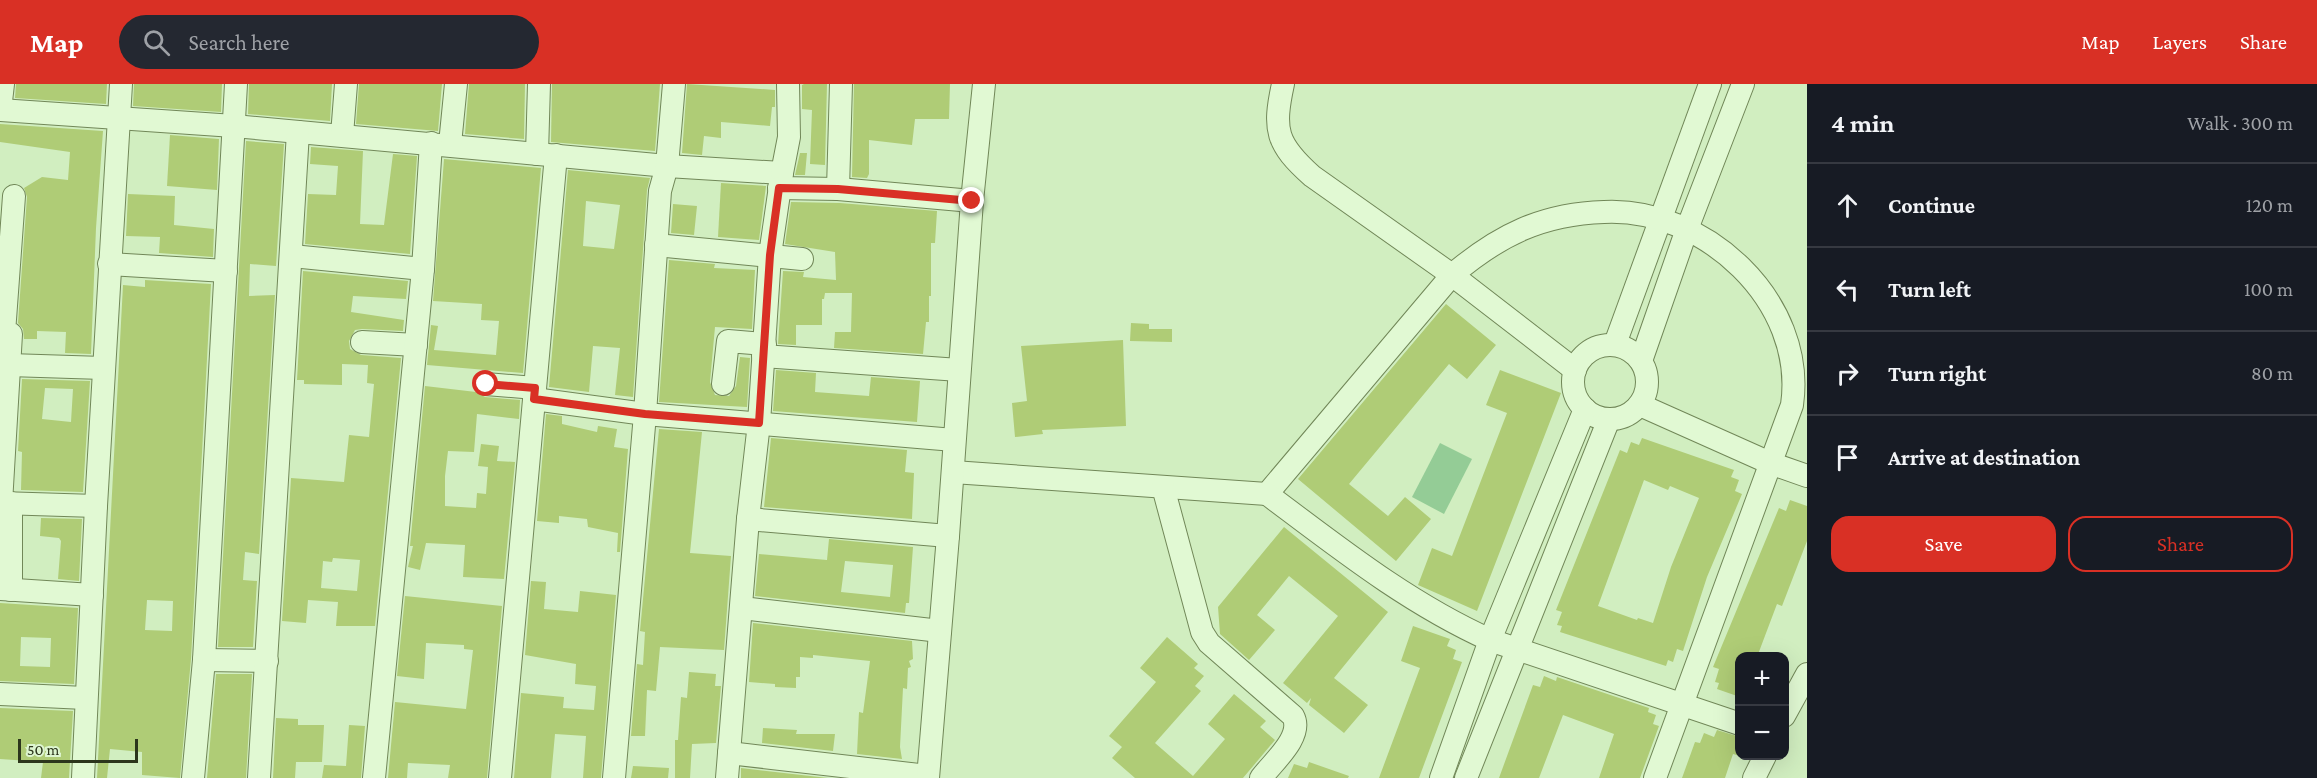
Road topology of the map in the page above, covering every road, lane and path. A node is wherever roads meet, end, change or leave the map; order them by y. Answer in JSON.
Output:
{"nodes":[{"id":1,"x":3,"y":84,"type":"edge"},
{"id":2,"x":121,"y":84,"type":"edge"},
{"id":3,"x":236,"y":84,"type":"edge"},
{"id":4,"x":346,"y":84,"type":"edge"},
{"id":5,"x":456,"y":84,"type":"edge"},
{"id":6,"x":539,"y":84,"type":"edge"},
{"id":7,"x":674,"y":84,"type":"edge"},
{"id":8,"x":788,"y":84,"type":"edge"},
{"id":9,"x":842,"y":84,"type":"edge"},
{"id":10,"x":984,"y":84,"type":"edge"},
{"id":11,"x":1283,"y":84,"type":"edge"},
{"id":12,"x":1710,"y":84,"type":"edge"},
{"id":13,"x":1743,"y":84,"type":"edge"},
{"id":14,"x":0,"y":110,"type":"edge"},
{"id":15,"x":118,"y":117,"type":"junction"},
{"id":16,"x":234,"y":126,"type":"junction"},
{"id":17,"x":298,"y":132,"type":"junction"},
{"id":18,"x":342,"y":135,"type":"junction"},
{"id":19,"x":440,"y":143,"type":"junction"},
{"id":20,"x":547,"y":154,"type":"junction"},
{"id":21,"x":667,"y":166,"type":"junction"},
{"id":22,"x":780,"y":180,"type":"junction"},
{"id":23,"x":838,"y":189,"type":"junction"},
{"id":24,"x":14,"y":196,"type":"dead end"},
{"id":25,"x":972,"y":201,"type":"junction"},
{"id":26,"x":1659,"y":220,"type":"junction"},
{"id":27,"x":1687,"y":229,"type":"junction"},
{"id":28,"x":656,"y":245,"type":"junction"},
{"id":29,"x":770,"y":255,"type":"junction"},
{"id":30,"x":292,"y":256,"type":"junction"},
{"id":31,"x":802,"y":259,"type":"dead end"},
{"id":32,"x":109,"y":264,"type":"junction"},
{"id":33,"x":423,"y":269,"type":"junction"},
{"id":34,"x":226,"y":271,"type":"junction"},
{"id":35,"x":1452,"y":275,"type":"junction"},
{"id":36,"x":362,"y":342,"type":"dead end"},
{"id":37,"x":1614,"y":344,"type":"junction"},
{"id":38,"x":416,"y":345,"type":"junction"},
{"id":39,"x":764,"y":350,"type":"junction"},
{"id":40,"x":1641,"y":361,"type":"junction"},
{"id":41,"x":103,"y":368,"type":"junction"},
{"id":42,"x":959,"y":370,"type":"junction"},
{"id":43,"x":1575,"y":370,"type":"junction"},
{"id":44,"x":6,"y":372,"type":"edge"},
{"id":45,"x":486,"y":384,"type":"dead end"},
{"id":46,"x":723,"y":384,"type":"dead end"},
{"id":47,"x":535,"y":394,"type":"junction"},
{"id":48,"x":1640,"y":405,"type":"junction"},
{"id":49,"x":1585,"y":410,"type":"junction"},
{"id":50,"x":645,"y":414,"type":"junction"},
{"id":51,"x":1609,"y":419,"type":"junction"},
{"id":52,"x":759,"y":423,"type":"junction"},
{"id":53,"x":954,"y":440,"type":"junction"},
{"id":54,"x":1770,"y":463,"type":"junction"},
{"id":55,"x":952,"y":472,"type":"junction"},
{"id":56,"x":1807,"y":476,"type":"edge"},
{"id":57,"x":1163,"y":487,"type":"junction"},
{"id":58,"x":1266,"y":494,"type":"junction"},
{"id":59,"x":4,"y":503,"type":"edge"},
{"id":60,"x":96,"y":506,"type":"junction"},
{"id":61,"x":748,"y":519,"type":"junction"},
{"id":62,"x":948,"y":536,"type":"junction"},
{"id":63,"x":5,"y":589,"type":"edge"},
{"id":64,"x":92,"y":596,"type":"junction"},
{"id":65,"x":742,"y":608,"type":"junction"},
{"id":66,"x":940,"y":631,"type":"junction"},
{"id":67,"x":1490,"y":640,"type":"junction"},
{"id":68,"x":1516,"y":648,"type":"junction"},
{"id":69,"x":204,"y":660,"type":"junction"},
{"id":70,"x":267,"y":661,"type":"junction"},
{"id":71,"x":1807,"y":674,"type":"edge"},
{"id":72,"x":0,"y":694,"type":"edge"},
{"id":73,"x":85,"y":698,"type":"junction"},
{"id":74,"x":1681,"y":703,"type":"junction"},
{"id":75,"x":1789,"y":708,"type":"edge"},
{"id":76,"x":1735,"y":722,"type":"edge"},
{"id":77,"x":729,"y":753,"type":"junction"},
{"id":78,"x":1763,"y":760,"type":"edge"},
{"id":79,"x":928,"y":777,"type":"edge"},
{"id":80,"x":83,"y":778,"type":"edge"},
{"id":81,"x":193,"y":778,"type":"edge"},
{"id":82,"x":259,"y":778,"type":"edge"},
{"id":83,"x":374,"y":778,"type":"edge"},
{"id":84,"x":500,"y":778,"type":"edge"},
{"id":85,"x":614,"y":778,"type":"edge"},
{"id":86,"x":727,"y":778,"type":"edge"},
{"id":87,"x":1261,"y":778,"type":"edge"},
{"id":88,"x":1440,"y":778,"type":"edge"},
{"id":89,"x":1466,"y":778,"type":"edge"},
{"id":90,"x":1655,"y":778,"type":"edge"},
{"id":91,"x":1754,"y":778,"type":"edge"}],
"edges":[{"from":1,"to":14,"type":"street"},
{"from":2,"to":15,"type":"street"},
{"from":3,"to":16,"type":"street"},
{"from":4,"to":18,"type":"street"},
{"from":5,"to":19,"type":"street"},
{"from":6,"to":20,"type":"street"},
{"from":7,"to":21,"type":"street"},
{"from":8,"to":22,"type":"street"},
{"from":9,"to":23,"type":"street"},
{"from":10,"to":25,"type":"street"},
{"from":11,"to":35,"type":"street"},
{"from":12,"to":26,"type":"street"},
{"from":13,"to":27,"type":"street"},
{"from":14,"to":15,"type":"street"},
{"from":15,"to":16,"type":"street"},
{"from":15,"to":32,"type":"street"},
{"from":16,"to":17,"type":"street"},
{"from":16,"to":34,"type":"street"},
{"from":17,"to":18,"type":"street"},
{"from":17,"to":30,"type":"street"},
{"from":18,"to":19,"type":"street"},
{"from":19,"to":20,"type":"street"},
{"from":19,"to":33,"type":"street"},
{"from":20,"to":21,"type":"street"},
{"from":20,"to":47,"type":"street"},
{"from":21,"to":22,"type":"street"},
{"from":21,"to":28,"type":"street"},
{"from":22,"to":23,"type":"street"},
{"from":22,"to":29,"type":"street"},
{"from":23,"to":25,"type":"street"},
{"from":24,"to":44,"type":"street"},
{"from":25,"to":42,"type":"street"},
{"from":26,"to":27,"type":"street"},
{"from":26,"to":35,"type":"street"},
{"from":26,"to":37,"type":"street"},
{"from":27,"to":40,"type":"street"},
{"from":27,"to":54,"type":"street"},
{"from":28,"to":29,"type":"street"},
{"from":28,"to":50,"type":"street"},
{"from":29,"to":31,"type":"street"},
{"from":29,"to":39,"type":"street"},
{"from":30,"to":33,"type":"street"},
{"from":30,"to":70,"type":"street"},
{"from":32,"to":34,"type":"street"},
{"from":32,"to":41,"type":"street"},
{"from":33,"to":38,"type":"street"},
{"from":34,"to":69,"type":"street"},
{"from":35,"to":43,"type":"street"},
{"from":35,"to":58,"type":"street"},
{"from":36,"to":38,"type":"street"},
{"from":37,"to":40,"type":"street"},
{"from":37,"to":43,"type":"street"},
{"from":38,"to":83,"type":"street"},
{"from":39,"to":42,"type":"street"},
{"from":39,"to":46,"type":"street"},
{"from":39,"to":52,"type":"street"},
{"from":40,"to":48,"type":"street"},
{"from":41,"to":44,"type":"street"},
{"from":41,"to":60,"type":"street"},
{"from":42,"to":53,"type":"street"},
{"from":43,"to":49,"type":"street"},
{"from":44,"to":59,"type":"street"},
{"from":45,"to":47,"type":"street"},
{"from":47,"to":50,"type":"street"},
{"from":47,"to":84,"type":"street"},
{"from":48,"to":51,"type":"street"},
{"from":48,"to":54,"type":"street"},
{"from":49,"to":51,"type":"street"},
{"from":49,"to":67,"type":"street"},
{"from":50,"to":52,"type":"street"},
{"from":50,"to":85,"type":"street"},
{"from":51,"to":68,"type":"street"},
{"from":52,"to":53,"type":"street"},
{"from":52,"to":61,"type":"street"},
{"from":53,"to":55,"type":"street"},
{"from":54,"to":56,"type":"street"},
{"from":54,"to":74,"type":"street"},
{"from":55,"to":57,"type":"street"},
{"from":55,"to":62,"type":"street"},
{"from":57,"to":58,"type":"street"},
{"from":57,"to":87,"type":"street"},
{"from":58,"to":67,"type":"street"},
{"from":59,"to":60,"type":"street"},
{"from":59,"to":63,"type":"street"},
{"from":60,"to":64,"type":"street"},
{"from":61,"to":62,"type":"street"},
{"from":61,"to":65,"type":"street"},
{"from":62,"to":66,"type":"street"},
{"from":63,"to":64,"type":"street"},
{"from":64,"to":73,"type":"street"},
{"from":65,"to":66,"type":"street"},
{"from":65,"to":77,"type":"street"},
{"from":66,"to":79,"type":"street"},
{"from":67,"to":68,"type":"street"},
{"from":67,"to":88,"type":"street"},
{"from":68,"to":74,"type":"street"},
{"from":68,"to":89,"type":"street"},
{"from":69,"to":70,"type":"street"},
{"from":69,"to":81,"type":"street"},
{"from":70,"to":82,"type":"street"},
{"from":71,"to":75,"type":"street"},
{"from":72,"to":73,"type":"street"},
{"from":73,"to":80,"type":"street"},
{"from":74,"to":76,"type":"street"},
{"from":74,"to":90,"type":"street"},
{"from":77,"to":79,"type":"street"},
{"from":77,"to":86,"type":"street"},
{"from":78,"to":91,"type":"street"}]}
